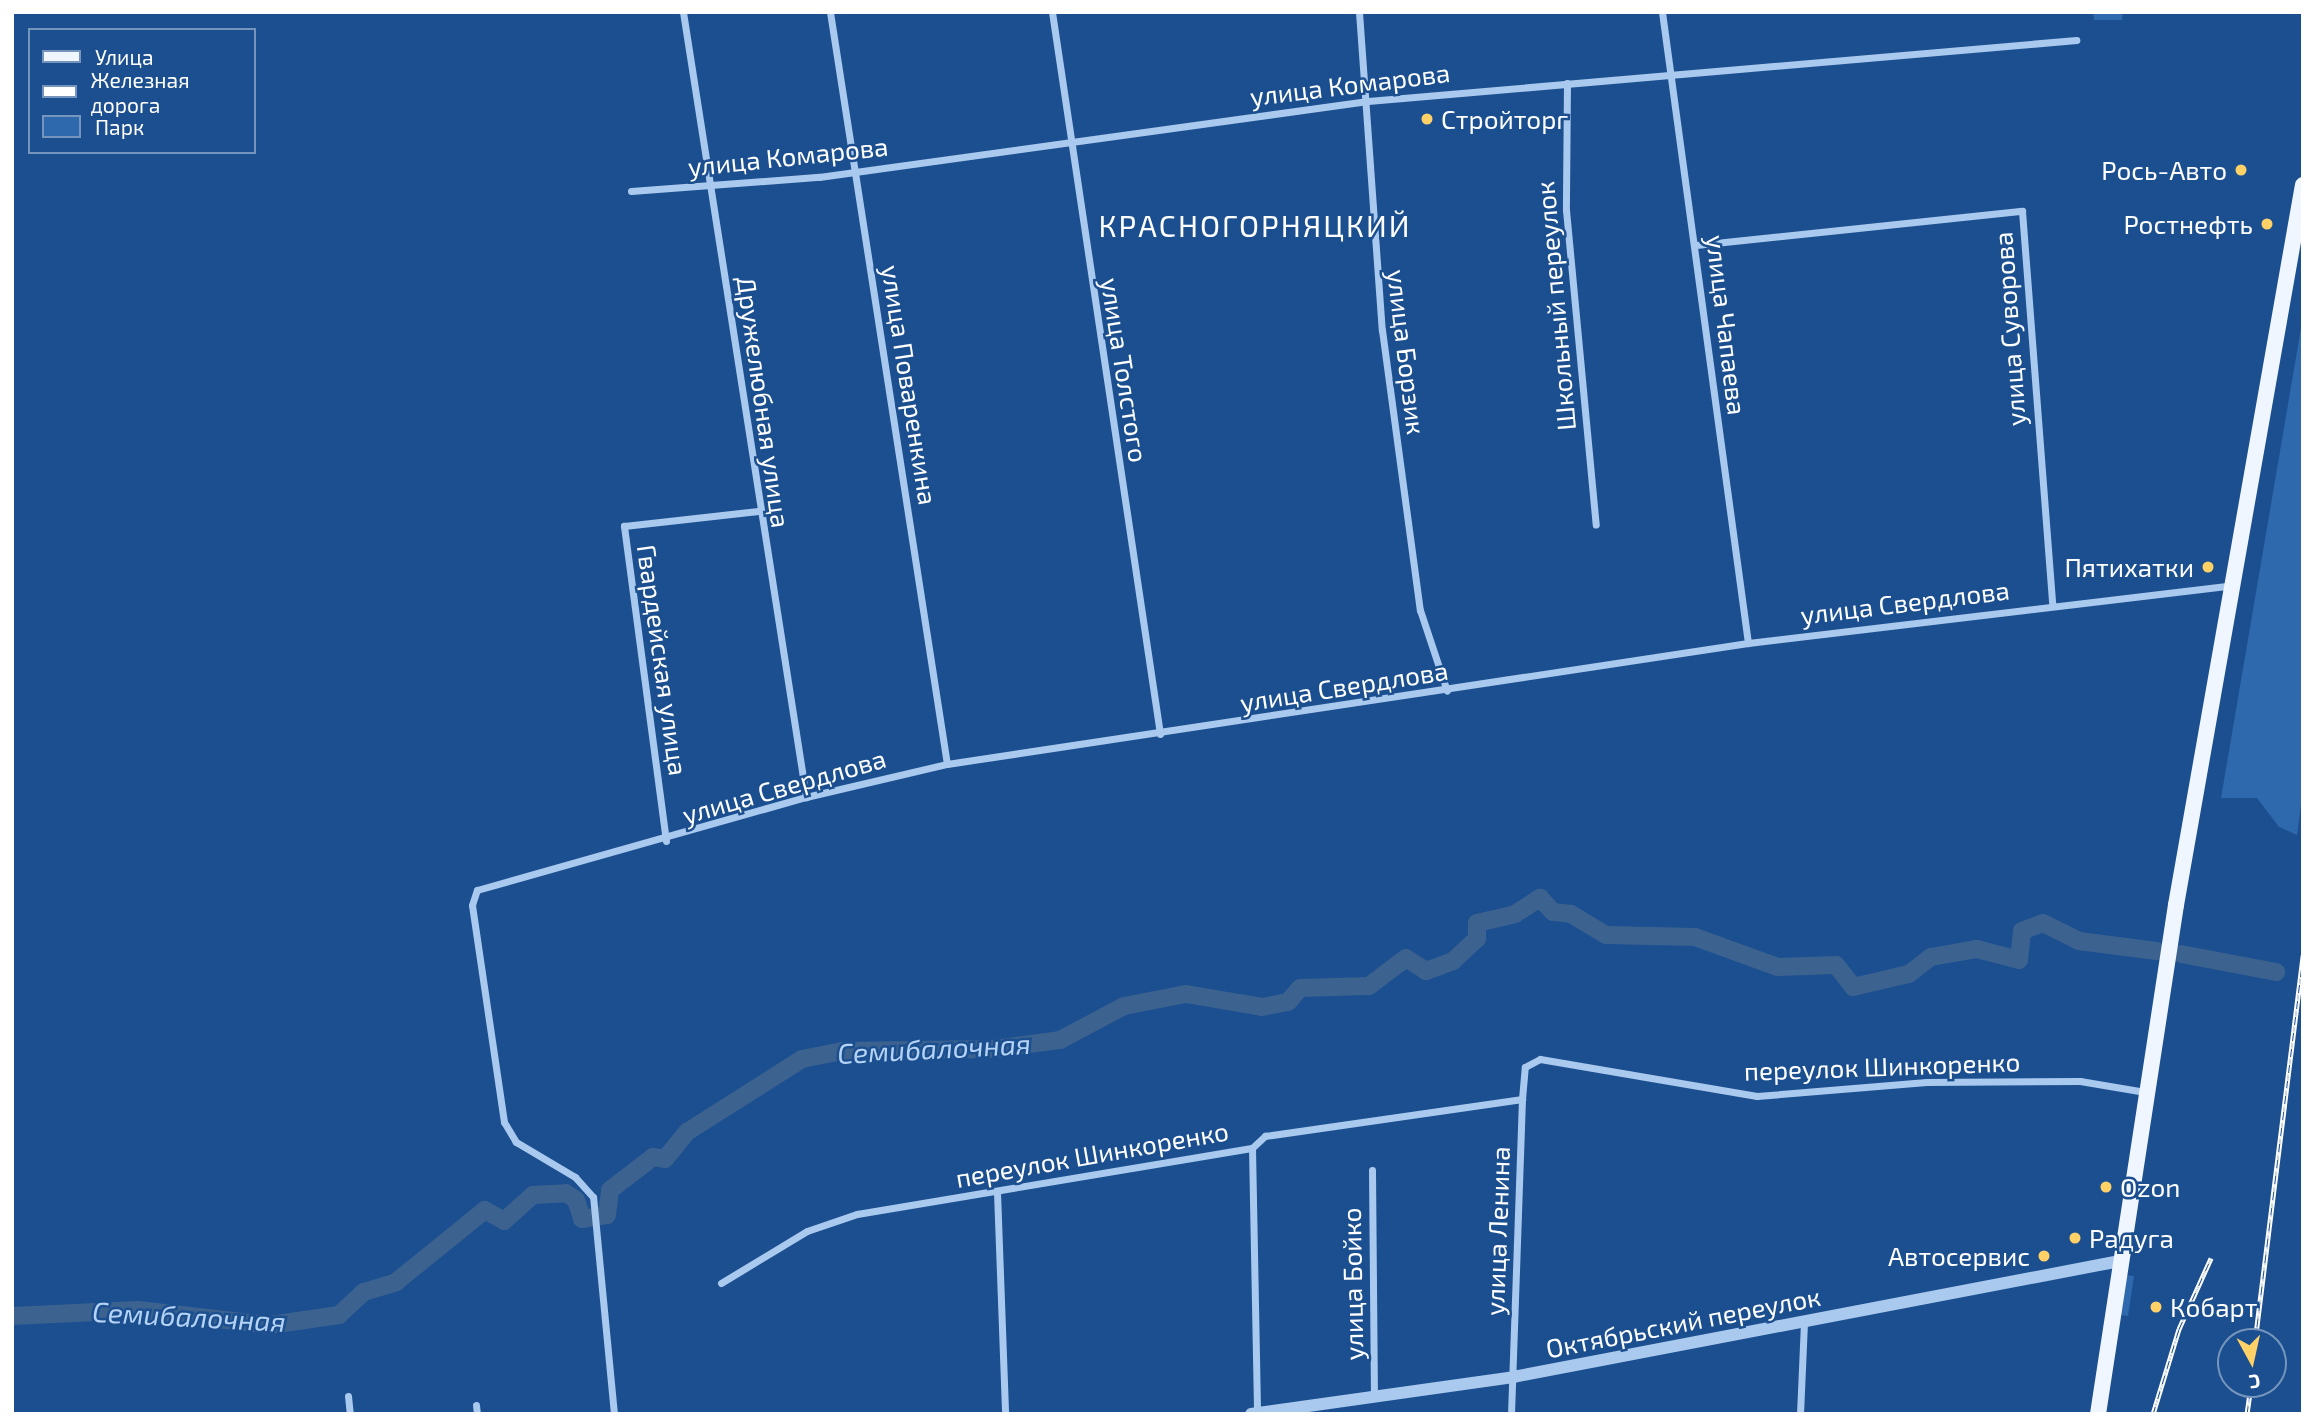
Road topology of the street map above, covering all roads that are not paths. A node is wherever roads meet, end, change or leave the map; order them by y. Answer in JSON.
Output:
{"nodes":[{"id":1,"x":683,"y":12,"type":"edge"},
{"id":2,"x":830,"y":12,"type":"edge"},
{"id":3,"x":1052,"y":12,"type":"edge"},
{"id":4,"x":1359,"y":12,"type":"edge"},
{"id":5,"x":1662,"y":12,"type":"edge"},
{"id":6,"x":2076,"y":40,"type":"dead end"},
{"id":7,"x":1672,"y":73,"type":"junction"},
{"id":8,"x":1567,"y":83,"type":"junction"},
{"id":9,"x":1368,"y":101,"type":"junction"},
{"id":10,"x":1071,"y":142,"type":"junction"},
{"id":11,"x":855,"y":171,"type":"junction"},
{"id":12,"x":2303,"y":185,"type":"edge"},
{"id":13,"x":711,"y":188,"type":"junction"},
{"id":14,"x":632,"y":191,"type":"dead end"},
{"id":15,"x":1696,"y":245,"type":"junction"},
{"id":16,"x":758,"y":511,"type":"junction"},
{"id":17,"x":1596,"y":525,"type":"dead end"},
{"id":18,"x":2229,"y":586,"type":"junction"},
{"id":19,"x":2052,"y":604,"type":"junction"},
{"id":20,"x":1748,"y":643,"type":"junction"},
{"id":21,"x":1447,"y":691,"type":"junction"},
{"id":22,"x":1160,"y":734,"type":"junction"},
{"id":23,"x":947,"y":764,"type":"junction"},
{"id":24,"x":806,"y":797,"type":"junction"},
{"id":25,"x":666,"y":841,"type":"junction"},
{"id":26,"x":1540,"y":1059,"type":"joint"},
{"id":27,"x":2145,"y":1092,"type":"junction"},
{"id":28,"x":1522,"y":1099,"type":"junction"},
{"id":29,"x":1252,"y":1148,"type":"junction"},
{"id":30,"x":1372,"y":1170,"type":"dead end"},
{"id":31,"x":997,"y":1192,"type":"junction"},
{"id":32,"x":2120,"y":1261,"type":"junction"},
{"id":33,"x":721,"y":1283,"type":"dead end"},
{"id":34,"x":1804,"y":1322,"type":"junction"},
{"id":35,"x":1513,"y":1377,"type":"junction"},
{"id":36,"x":348,"y":1396,"type":"dead end"},
{"id":37,"x":1374,"y":1397,"type":"junction"},
{"id":38,"x":349,"y":1414,"type":"edge"},
{"id":39,"x":614,"y":1414,"type":"edge"},
{"id":40,"x":1005,"y":1414,"type":"edge"},
{"id":41,"x":1255,"y":1414,"type":"edge"},
{"id":42,"x":1511,"y":1414,"type":"edge"},
{"id":43,"x":1800,"y":1414,"type":"edge"},
{"id":44,"x":2098,"y":1414,"type":"edge"}],
"edges":[{"from":1,"to":13,"type":"street","name":"Дружелюбная улица"},
{"from":2,"to":11,"type":"street","name":"улица Поваренкина"},
{"from":3,"to":10,"type":"street","name":"улица Толстого"},
{"from":4,"to":9,"type":"street","name":"улица Борзик"},
{"from":5,"to":7,"type":"street","name":"улица Чапаева"},
{"from":6,"to":7,"type":"street","name":"улица Комарова"},
{"from":7,"to":8,"type":"street","name":"улица Комарова"},
{"from":7,"to":15,"type":"street","name":"улица Чапаева"},
{"from":8,"to":9,"type":"street","name":"улица Комарова"},
{"from":8,"to":17,"type":"street","name":"Школьный переулок"},
{"from":9,"to":10,"type":"street","name":"улица Комарова"},
{"from":9,"to":21,"type":"street","name":"улица Борзик"},
{"from":10,"to":11,"type":"street","name":"улица Комарова"},
{"from":10,"to":22,"type":"street","name":"улица Толстого"},
{"from":11,"to":13,"type":"street","name":"улица Комарова"},
{"from":11,"to":23,"type":"street","name":"улица Поваренкина"},
{"from":12,"to":18,"type":"main road"},
{"from":13,"to":14,"type":"street","name":"улица Комарова"},
{"from":13,"to":16,"type":"street","name":"Дружелюбная улица"},
{"from":15,"to":19,"type":"street","name":"улица Суворова"},
{"from":15,"to":20,"type":"street","name":"улица Чапаева"},
{"from":16,"to":24,"type":"street","name":"Дружелюбная улица"},
{"from":16,"to":25,"type":"street","name":"Гвардейская улица"},
{"from":18,"to":19,"type":"street","name":"улица Свердлова"},
{"from":18,"to":27,"type":"main road"},
{"from":19,"to":20,"type":"street","name":"улица Свердлова"},
{"from":20,"to":21,"type":"street","name":"улица Свердлова"},
{"from":21,"to":22,"type":"street","name":"улица Свердлова"},
{"from":22,"to":23,"type":"street","name":"улица Свердлова"},
{"from":23,"to":24,"type":"street","name":"улица Свердлова"},
{"from":24,"to":25,"type":"street","name":"улица Свердлова"},
{"from":25,"to":39,"type":"street","name":"улица Свердлова"},
{"from":26,"to":27,"type":"street","name":"переулок Шинкоренко"},
{"from":26,"to":28,"type":"street","name":"улица Ленина"},
{"from":27,"to":32,"type":"main road"},
{"from":28,"to":29,"type":"street","name":"переулок Шинкоренко"},
{"from":28,"to":35,"type":"street","name":"улица Ленина"},
{"from":29,"to":31,"type":"street","name":"переулок Шинкоренко"},
{"from":29,"to":41,"type":"street"},
{"from":30,"to":37,"type":"street","name":"улица Бойко"},
{"from":31,"to":33,"type":"street","name":"переулок Шинкоренко"},
{"from":31,"to":40,"type":"street"},
{"from":32,"to":34,"type":"street","name":"Октябрьский переулок"},
{"from":32,"to":44,"type":"main road"},
{"from":34,"to":35,"type":"street","name":"Октябрьский переулок"},
{"from":34,"to":43,"type":"street"},
{"from":35,"to":37,"type":"street","name":"Октябрьский переулок"},
{"from":35,"to":42,"type":"street","name":"улица Ленина"},
{"from":36,"to":38,"type":"street"},
{"from":37,"to":41,"type":"street","name":"Октябрьский переулок"}]}
